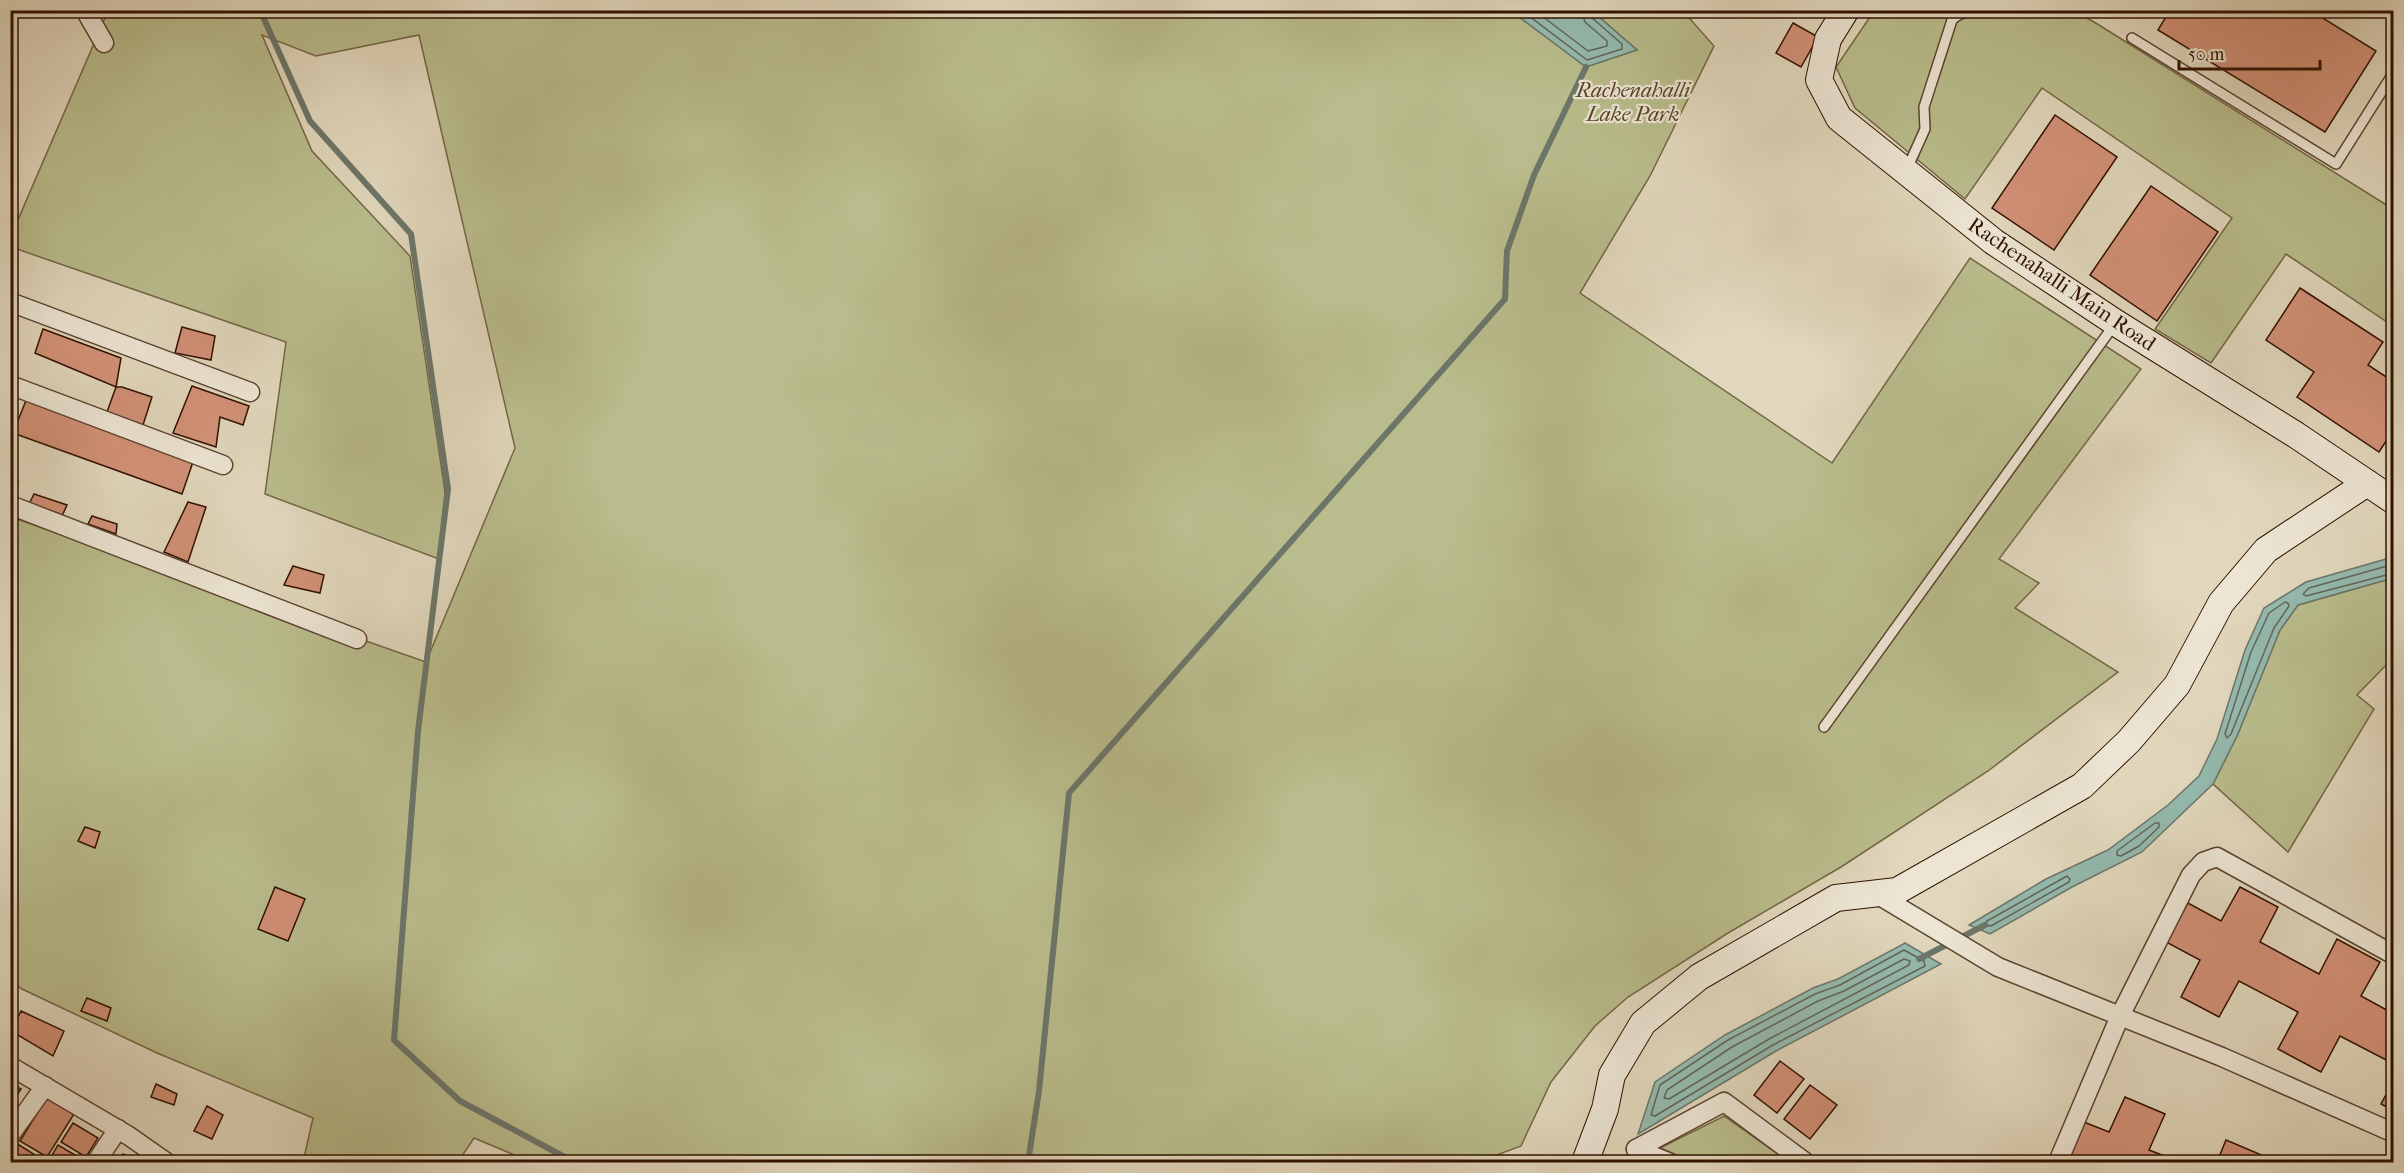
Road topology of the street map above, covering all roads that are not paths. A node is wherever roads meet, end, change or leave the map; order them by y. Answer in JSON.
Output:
{"nodes":[{"id":1,"x":84,"y":10,"type":"edge"},
{"id":2,"x":1846,"y":10,"type":"edge"},
{"id":3,"x":1996,"y":12,"type":"dead end"},
{"id":4,"x":2132,"y":38,"type":"dead end"},
{"id":5,"x":104,"y":43,"type":"dead end"},
{"id":6,"x":2394,"y":72,"type":"edge"},
{"id":7,"x":1906,"y":171,"type":"junction"},
{"id":8,"x":10,"y":302,"type":"edge"},
{"id":9,"x":2115,"y":323,"type":"junction"},
{"id":10,"x":10,"y":385,"type":"edge"},
{"id":11,"x":250,"y":392,"type":"dead end"},
{"id":12,"x":223,"y":465,"type":"dead end"},
{"id":13,"x":2367,"y":483,"type":"junction"},
{"id":14,"x":2394,"y":501,"type":"edge"},
{"id":15,"x":10,"y":505,"type":"edge"},
{"id":16,"x":357,"y":639,"type":"dead end"},
{"id":17,"x":1824,"y":727,"type":"dead end"},
{"id":18,"x":1875,"y":893,"type":"junction"},
{"id":19,"x":2394,"y":955,"type":"edge"},
{"id":20,"x":2120,"y":1016,"type":"junction"},
{"id":21,"x":10,"y":1066,"type":"edge"},
{"id":22,"x":45,"y":1086,"type":"junction"},
{"id":23,"x":118,"y":1129,"type":"junction"},
{"id":24,"x":2394,"y":1133,"type":"edge"},
{"id":25,"x":10,"y":1135,"type":"edge"},
{"id":26,"x":96,"y":1162,"type":"edge"},
{"id":27,"x":166,"y":1162,"type":"edge"},
{"id":28,"x":1586,"y":1162,"type":"edge"},
{"id":29,"x":1668,"y":1162,"type":"edge"},
{"id":30,"x":1805,"y":1162,"type":"edge"},
{"id":31,"x":2058,"y":1162,"type":"edge"}],
"edges":[{"from":1,"to":5,"type":"street"},
{"from":2,"to":7,"type":"street","name":"Rachenahalli Main Road"},
{"from":3,"to":7,"type":"lane"},
{"from":4,"to":6,"type":"lane"},
{"from":7,"to":9,"type":"street","name":"Rachenahalli Main Road"},
{"from":8,"to":11,"type":"street"},
{"from":9,"to":13,"type":"street","name":"Rachenahalli Main Road"},
{"from":9,"to":17,"type":"lane"},
{"from":10,"to":12,"type":"street"},
{"from":13,"to":14,"type":"street","name":"Rachenahalli Main Road"},
{"from":13,"to":18,"type":"street"},
{"from":15,"to":16,"type":"street"},
{"from":18,"to":20,"type":"street"},
{"from":18,"to":28,"type":"street"},
{"from":19,"to":20,"type":"street"},
{"from":20,"to":24,"type":"street"},
{"from":20,"to":31,"type":"street"},
{"from":21,"to":22,"type":"street"},
{"from":22,"to":23,"type":"street"},
{"from":22,"to":25,"type":"street"},
{"from":23,"to":26,"type":"street"},
{"from":23,"to":27,"type":"street"},
{"from":29,"to":30,"type":"street"}]}
